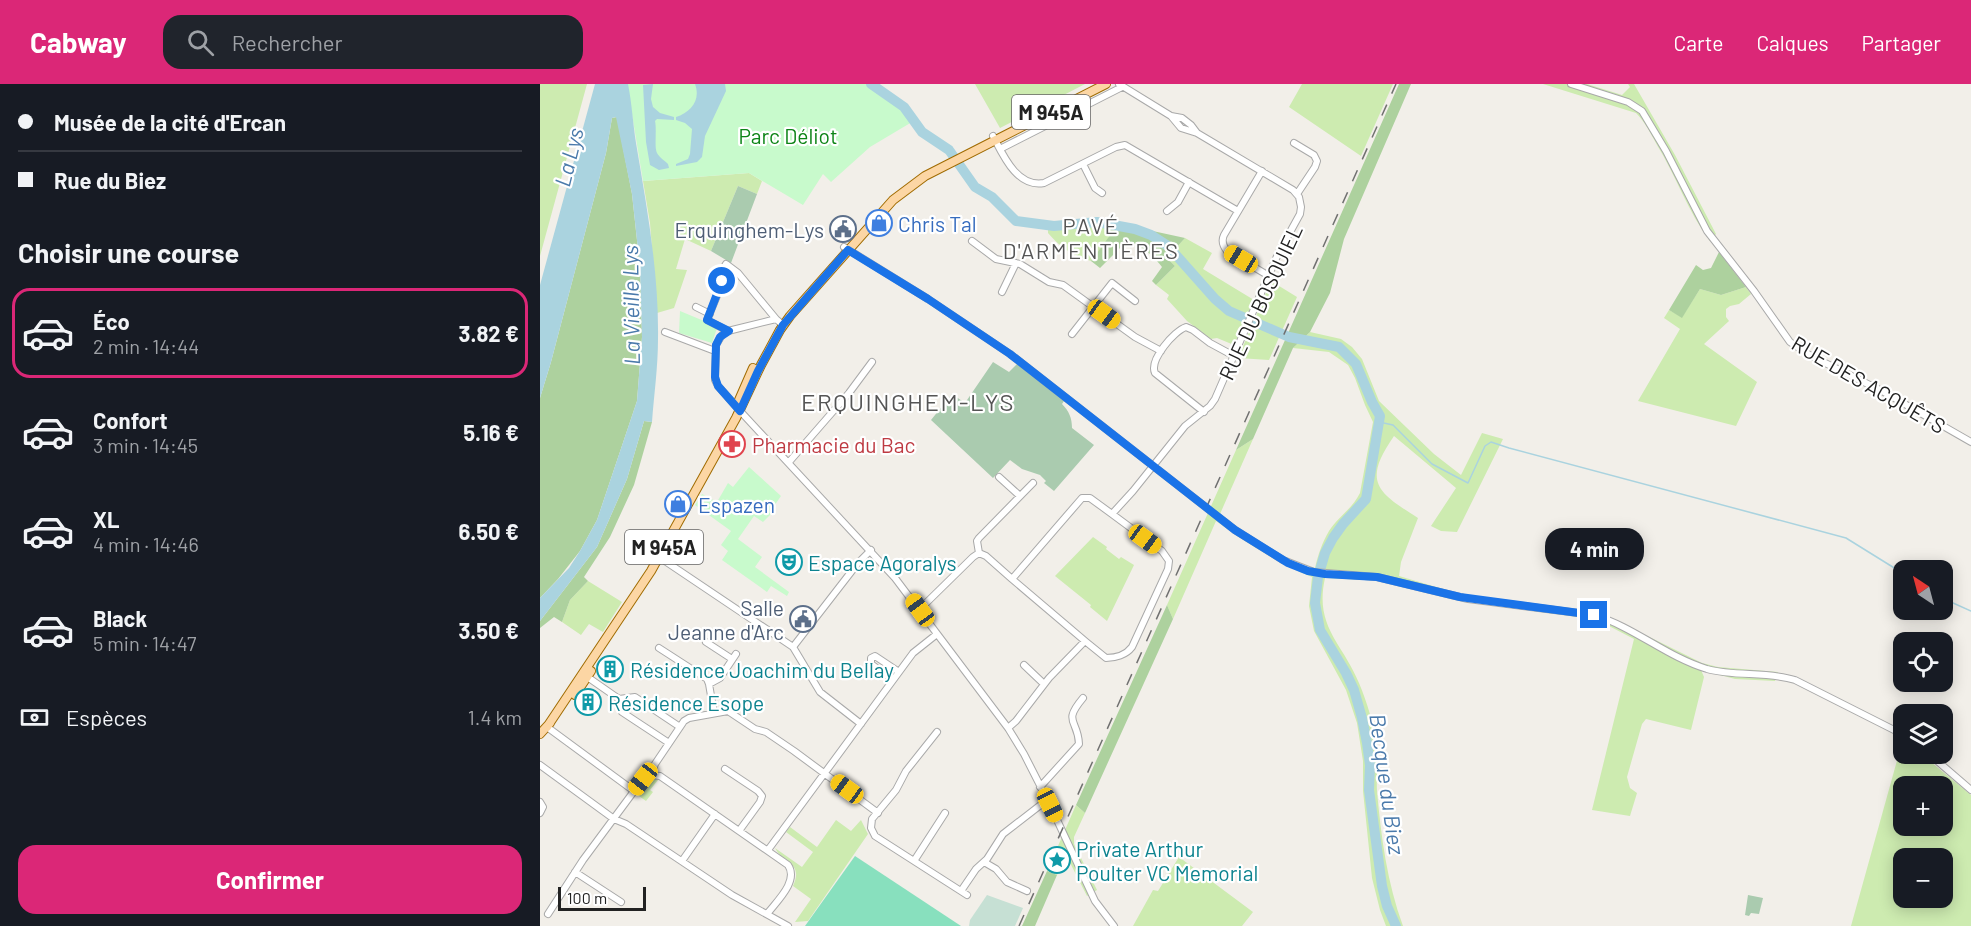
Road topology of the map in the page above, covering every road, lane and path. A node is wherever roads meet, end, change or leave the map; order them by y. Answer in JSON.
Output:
{"nodes":[{"id":1,"x":1094,"y":84,"type":"edge"},
{"id":2,"x":1106,"y":84,"type":"edge"},
{"id":3,"x":1571,"y":84,"type":"edge"},
{"id":4,"x":1120,"y":85,"type":"edge"},
{"id":5,"x":994,"y":138,"type":"junction"},
{"id":6,"x":1294,"y":143,"type":"dead end"},
{"id":7,"x":1000,"y":149,"type":"junction"},
{"id":8,"x":1083,"y":164,"type":"junction"},
{"id":9,"x":1262,"y":171,"type":"junction"},
{"id":10,"x":1189,"y":182,"type":"junction"},
{"id":11,"x":1102,"y":193,"type":"dead end"},
{"id":12,"x":1298,"y":194,"type":"junction"},
{"id":13,"x":1167,"y":211,"type":"dead end"},
{"id":14,"x":1238,"y":211,"type":"junction"},
{"id":15,"x":972,"y":241,"type":"dead end"},
{"id":16,"x":846,"y":249,"type":"junction"},
{"id":17,"x":1017,"y":263,"type":"junction"},
{"id":18,"x":1269,"y":276,"type":"junction"},
{"id":19,"x":1002,"y":292,"type":"dead end"},
{"id":20,"x":1136,"y":301,"type":"dead end"},
{"id":21,"x":1093,"y":306,"type":"junction"},
{"id":22,"x":696,"y":308,"type":"dead end"},
{"id":23,"x":710,"y":314,"type":"junction"},
{"id":24,"x":780,"y":322,"type":"junction"},
{"id":25,"x":729,"y":331,"type":"junction"},
{"id":26,"x":665,"y":332,"type":"dead end"},
{"id":27,"x":1071,"y":334,"type":"dead end"},
{"id":28,"x":715,"y":351,"type":"junction"},
{"id":29,"x":1161,"y":351,"type":"junction"},
{"id":30,"x":1234,"y":356,"type":"junction"},
{"id":31,"x":872,"y":362,"type":"dead end"},
{"id":32,"x":738,"y":409,"type":"junction"},
{"id":33,"x":1204,"y":412,"type":"junction"},
{"id":34,"x":1971,"y":442,"type":"edge"},
{"id":35,"x":789,"y":462,"type":"junction"},
{"id":36,"x":1154,"y":466,"type":"junction"},
{"id":37,"x":999,"y":477,"type":"dead end"},
{"id":38,"x":1033,"y":483,"type":"dead end"},
{"id":39,"x":1020,"y":496,"type":"junction"},
{"id":40,"x":1112,"y":514,"type":"junction"},
{"id":41,"x":871,"y":550,"type":"junction"},
{"id":42,"x":979,"y":553,"type":"junction"},
{"id":43,"x":658,"y":557,"type":"junction"},
{"id":44,"x":1012,"y":579,"type":"junction"},
{"id":45,"x":920,"y":610,"type":"junction"},
{"id":46,"x":937,"y":634,"type":"junction"},
{"id":47,"x":706,"y":642,"type":"dead end"},
{"id":48,"x":1085,"y":642,"type":"junction"},
{"id":49,"x":793,"y":647,"type":"junction"},
{"id":50,"x":659,"y":648,"type":"dead end"},
{"id":51,"x":1024,"y":665,"type":"dead end"},
{"id":52,"x":899,"y":672,"type":"junction"},
{"id":53,"x":585,"y":676,"type":"junction"},
{"id":54,"x":893,"y":680,"type":"junction"},
{"id":55,"x":709,"y":684,"type":"junction"},
{"id":56,"x":1044,"y":684,"type":"junction"},
{"id":57,"x":1083,"y":698,"type":"dead end"},
{"id":58,"x":619,"y":699,"type":"junction"},
{"id":59,"x":714,"y":713,"type":"junction"},
{"id":60,"x":861,"y":724,"type":"junction"},
{"id":61,"x":547,"y":727,"type":"junction"},
{"id":62,"x":680,"y":727,"type":"junction"},
{"id":63,"x":1008,"y":728,"type":"junction"},
{"id":64,"x":1893,"y":729,"type":"edge"},
{"id":65,"x":937,"y":732,"type":"dead end"},
{"id":66,"x":540,"y":735,"type":"edge"},
{"id":67,"x":669,"y":743,"type":"junction"},
{"id":68,"x":1941,"y":764,"type":"edge"},
{"id":69,"x":540,"y":765,"type":"edge"},
{"id":70,"x":725,"y":769,"type":"dead end"},
{"id":71,"x":823,"y":773,"type":"junction"},
{"id":72,"x":651,"y":775,"type":"junction"},
{"id":73,"x":1040,"y":788,"type":"junction"},
{"id":74,"x":1971,"y":790,"type":"edge"},
{"id":75,"x":634,"y":791,"type":"junction"},
{"id":76,"x":1047,"y":800,"type":"junction"},
{"id":77,"x":540,"y":802,"type":"edge"},
{"id":78,"x":540,"y":813,"type":"edge"},
{"id":79,"x":878,"y":813,"type":"junction"},
{"id":80,"x":945,"y":813,"type":"dead end"},
{"id":81,"x":715,"y":814,"type":"junction"},
{"id":82,"x":614,"y":819,"type":"junction"},
{"id":83,"x":739,"y":831,"type":"junction"},
{"id":84,"x":768,"y":850,"type":"junction"},
{"id":85,"x":682,"y":861,"type":"junction"},
{"id":86,"x":914,"y":861,"type":"junction"},
{"id":87,"x":984,"y":862,"type":"junction"},
{"id":88,"x":575,"y":872,"type":"junction"},
{"id":89,"x":1027,"y":891,"type":"dead end"},
{"id":90,"x":621,"y":902,"type":"dead end"},
{"id":91,"x":548,"y":914,"type":"dead end"},
{"id":92,"x":767,"y":914,"type":"junction"},
{"id":93,"x":788,"y":926,"type":"edge"},
{"id":94,"x":1114,"y":926,"type":"edge"}],
"edges":[{"from":1,"to":5,"type":"main road","number":"M 945A"},
{"from":2,"to":5,"type":"main road","number":"M 945A"},
{"from":3,"to":34,"type":"street","name":"RUE DES ACQUÊTS"},
{"from":4,"to":7,"type":"street"},
{"from":4,"to":9,"type":"street","name":"RUE DU BOSQUIEL"},
{"from":5,"to":7,"type":"street"},
{"from":5,"to":16,"type":"main road","number":"M 945A"},
{"from":6,"to":12,"type":"street"},
{"from":7,"to":8,"type":"street"},
{"from":8,"to":10,"type":"street"},
{"from":8,"to":11,"type":"street"},
{"from":9,"to":12,"type":"street","name":"RUE DU BOSQUIEL"},
{"from":9,"to":14,"type":"street"},
{"from":10,"to":13,"type":"street"},
{"from":10,"to":14,"type":"street"},
{"from":12,"to":18,"type":"street","name":"RUE DU BOSQUIEL"},
{"from":14,"to":18,"type":"street"},
{"from":15,"to":17,"type":"street"},
{"from":16,"to":24,"type":"main road","number":"M 945A"},
{"from":16,"to":36,"type":"street"},
{"from":17,"to":19,"type":"street"},
{"from":17,"to":21,"type":"street"},
{"from":18,"to":30,"type":"street","name":"RUE DU BOSQUIEL"},
{"from":20,"to":21,"type":"street"},
{"from":21,"to":27,"type":"street"},
{"from":21,"to":29,"type":"street"},
{"from":22,"to":23,"type":"street"},
{"from":23,"to":24,"type":"street"},
{"from":23,"to":25,"type":"street"},
{"from":24,"to":25,"type":"street"},
{"from":24,"to":32,"type":"main road","number":"M 945A"},
{"from":25,"to":28,"type":"street"},
{"from":26,"to":28,"type":"street"},
{"from":28,"to":32,"type":"street"},
{"from":29,"to":30,"type":"street"},
{"from":29,"to":33,"type":"street"},
{"from":30,"to":33,"type":"street","name":"RUE DU BOSQUIEL"},
{"from":31,"to":35,"type":"street"},
{"from":32,"to":35,"type":"street"},
{"from":32,"to":43,"type":"main road","number":"M 945A"},
{"from":33,"to":36,"type":"street","name":"RUE DU BOSQUIEL"},
{"from":35,"to":41,"type":"street"},
{"from":36,"to":40,"type":"street","name":"RUE DU BOSQUIEL"},
{"from":36,"to":64,"type":"street"},
{"from":37,"to":39,"type":"street"},
{"from":38,"to":39,"type":"street"},
{"from":39,"to":42,"type":"street"},
{"from":40,"to":44,"type":"street"},
{"from":40,"to":48,"type":"street"},
{"from":41,"to":45,"type":"street"},
{"from":41,"to":49,"type":"street"},
{"from":42,"to":44,"type":"street"},
{"from":42,"to":45,"type":"street"},
{"from":43,"to":49,"type":"street"},
{"from":43,"to":53,"type":"main road","number":"M 945A"},
{"from":44,"to":48,"type":"street"},
{"from":45,"to":46,"type":"street"},
{"from":46,"to":52,"type":"street"},
{"from":46,"to":63,"type":"street"},
{"from":47,"to":55,"type":"street"},
{"from":48,"to":56,"type":"street"},
{"from":49,"to":60,"type":"street"},
{"from":50,"to":55,"type":"street"},
{"from":51,"to":56,"type":"street"},
{"from":52,"to":54,"type":"street"},
{"from":52,"to":54,"type":"street"},
{"from":53,"to":58,"type":"street"},
{"from":53,"to":61,"type":"main road","number":"M 945A"},
{"from":54,"to":60,"type":"street"},
{"from":55,"to":59,"type":"street"},
{"from":56,"to":63,"type":"street"},
{"from":57,"to":73,"type":"street"},
{"from":58,"to":62,"type":"street"},
{"from":58,"to":67,"type":"street"},
{"from":59,"to":62,"type":"street"},
{"from":59,"to":71,"type":"street"},
{"from":60,"to":71,"type":"street"},
{"from":61,"to":66,"type":"main road","number":"M 945A"},
{"from":61,"to":75,"type":"street"},
{"from":62,"to":67,"type":"street"},
{"from":63,"to":73,"type":"street"},
{"from":65,"to":79,"type":"street"},
{"from":67,"to":72,"type":"street"},
{"from":68,"to":74,"type":"street"},
{"from":69,"to":82,"type":"street"},
{"from":70,"to":83,"type":"street"},
{"from":71,"to":79,"type":"street"},
{"from":71,"to":84,"type":"street"},
{"from":72,"to":75,"type":"street"},
{"from":72,"to":81,"type":"street"},
{"from":73,"to":76,"type":"street"},
{"from":75,"to":82,"type":"street"},
{"from":76,"to":87,"type":"street"},
{"from":76,"to":94,"type":"street"},
{"from":77,"to":78,"type":"street"},
{"from":79,"to":86,"type":"street"},
{"from":80,"to":86,"type":"street"},
{"from":81,"to":83,"type":"street"},
{"from":81,"to":85,"type":"street"},
{"from":82,"to":85,"type":"street"},
{"from":82,"to":88,"type":"street"},
{"from":83,"to":84,"type":"street"},
{"from":84,"to":92,"type":"street"},
{"from":85,"to":92,"type":"street"},
{"from":86,"to":87,"type":"street"},
{"from":87,"to":89,"type":"street"},
{"from":88,"to":90,"type":"street"},
{"from":88,"to":91,"type":"street"},
{"from":92,"to":93,"type":"street"}]}
